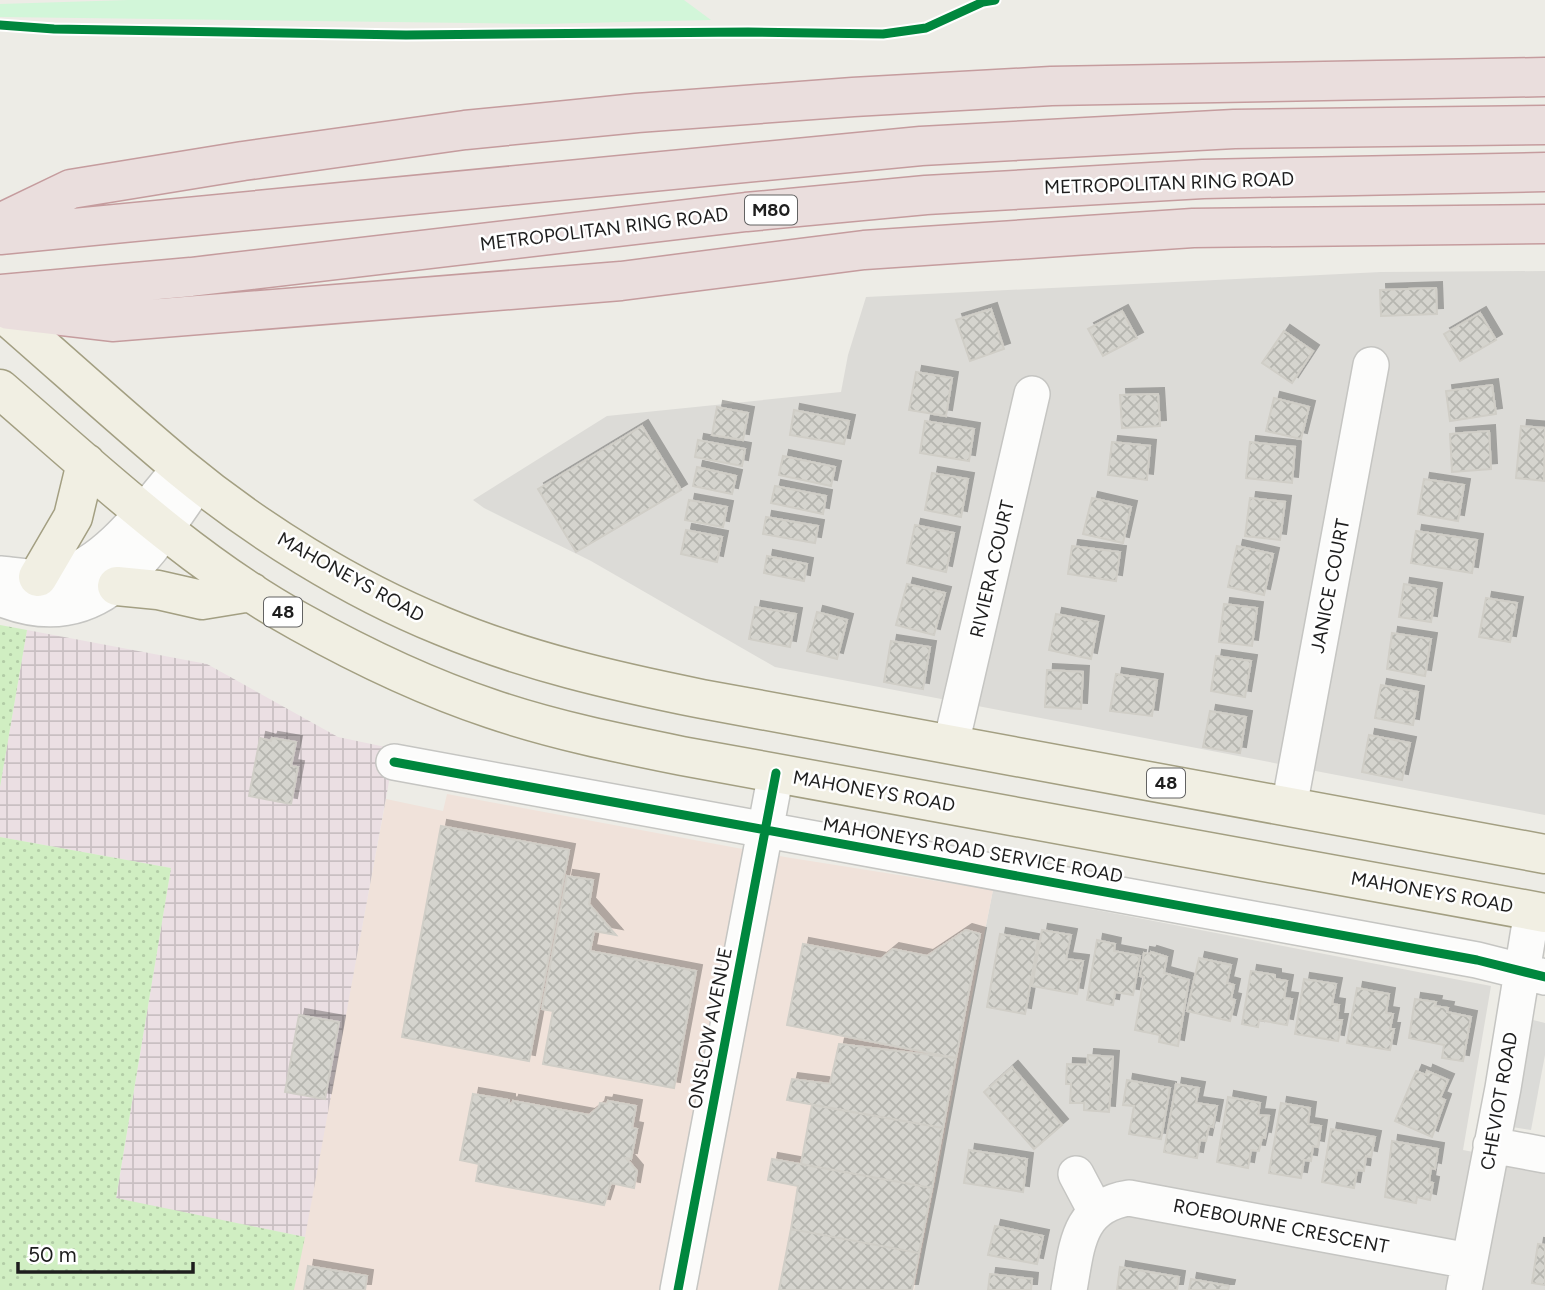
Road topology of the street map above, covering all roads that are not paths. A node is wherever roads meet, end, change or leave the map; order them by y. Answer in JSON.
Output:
{"nodes":[{"id":1,"x":1545,"y":77,"type":"edge"},
{"id":2,"x":1545,"y":125,"type":"edge"},
{"id":3,"x":1545,"y":172,"type":"edge"},
{"id":4,"x":0,"y":223,"type":"edge"},
{"id":5,"x":1545,"y":224,"type":"edge"},
{"id":6,"x":0,"y":235,"type":"edge"},
{"id":7,"x":0,"y":294,"type":"edge"},
{"id":8,"x":0,"y":310,"type":"edge"},
{"id":9,"x":1371,"y":365,"type":"dead end"},
{"id":10,"x":0,"y":389,"type":"edge"},
{"id":11,"x":1032,"y":394,"type":"dead end"},
{"id":12,"x":86,"y":463,"type":"junction"},
{"id":13,"x":190,"y":474,"type":"junction"},
{"id":14,"x":154,"y":520,"type":"junction"},
{"id":15,"x":0,"y":574,"type":"edge"},
{"id":16,"x":38,"y":577,"type":"junction"},
{"id":17,"x":117,"y":586,"type":"junction"},
{"id":18,"x":251,"y":592,"type":"junction"},
{"id":19,"x":0,"y":598,"type":"edge"},
{"id":20,"x":786,"y":713,"type":"junction"},
{"id":21,"x":951,"y":744,"type":"junction"},
{"id":22,"x":394,"y":762,"type":"dead end"},
{"id":23,"x":775,"y":773,"type":"junction"},
{"id":24,"x":1289,"y":807,"type":"junction"},
{"id":25,"x":765,"y":829,"type":"junction"},
{"id":26,"x":1545,"y":854,"type":"edge"},
{"id":27,"x":1539,"y":912,"type":"edge"},
{"id":28,"x":1534,"y":974,"type":"edge"},
{"id":29,"x":1492,"y":1145,"type":"junction"},
{"id":30,"x":1545,"y":1155,"type":"edge"},
{"id":31,"x":1076,"y":1174,"type":"dead end"},
{"id":32,"x":1095,"y":1210,"type":"junction"},
{"id":33,"x":1467,"y":1276,"type":"edge"},
{"id":34,"x":678,"y":1290,"type":"edge"},
{"id":35,"x":1069,"y":1290,"type":"edge"}],
"edges":[{"from":1,"to":4,"type":"highway"},
{"from":2,"to":6,"type":"highway"},
{"from":3,"to":7,"type":"highway","name":"METROPOLITAN RING ROAD","number":"M80"},
{"from":5,"to":8,"type":"highway"},
{"from":8,"to":13,"type":"main road","name":"MAHONEYS ROAD","number":"48"},
{"from":9,"to":24,"type":"street","name":"JANICE COURT"},
{"from":10,"to":12,"type":"main road","name":"MAHONEYS ROAD","number":"48"},
{"from":11,"to":21,"type":"street","name":"RIVIERA COURT"},
{"from":12,"to":14,"type":"main road","name":"MAHONEYS ROAD","number":"48"},
{"from":12,"to":16,"type":"main road"},
{"from":13,"to":14,"type":"street"},
{"from":13,"to":20,"type":"main road","name":"MAHONEYS ROAD","number":"48"},
{"from":14,"to":16,"type":"street"},
{"from":14,"to":17,"type":"street"},
{"from":14,"to":18,"type":"main road","name":"MAHONEYS ROAD","number":"48"},
{"from":15,"to":16,"type":"street"},
{"from":17,"to":18,"type":"main road"},
{"from":17,"to":19,"type":"street"},
{"from":18,"to":23,"type":"main road","name":"MAHONEYS ROAD","number":"48"},
{"from":20,"to":21,"type":"main road","name":"MAHONEYS ROAD","number":"48"},
{"from":20,"to":23,"type":"main road","name":"ONSLOW AVENUE"},
{"from":21,"to":24,"type":"main road","name":"MAHONEYS ROAD","number":"48"},
{"from":22,"to":25,"type":"street","name":"MAHONEYS ROAD SERVICE ROAD"},
{"from":23,"to":25,"type":"street","name":"ONSLOW AVENUE"},
{"from":23,"to":27,"type":"main road","name":"MAHONEYS ROAD","number":"48"},
{"from":24,"to":26,"type":"main road","name":"MAHONEYS ROAD","number":"48"},
{"from":25,"to":28,"type":"street","name":"MAHONEYS ROAD SERVICE ROAD"},
{"from":25,"to":34,"type":"street","name":"ONSLOW AVENUE"},
{"from":27,"to":28,"type":"street","name":"CHEVIOT ROAD"},
{"from":28,"to":29,"type":"street","name":"CHEVIOT ROAD"},
{"from":29,"to":30,"type":"street"},
{"from":29,"to":33,"type":"street","name":"CHEVIOT ROAD"},
{"from":31,"to":32,"type":"street"},
{"from":32,"to":33,"type":"street","name":"ROEBOURNE CRESCENT"},
{"from":32,"to":35,"type":"street"}]}
